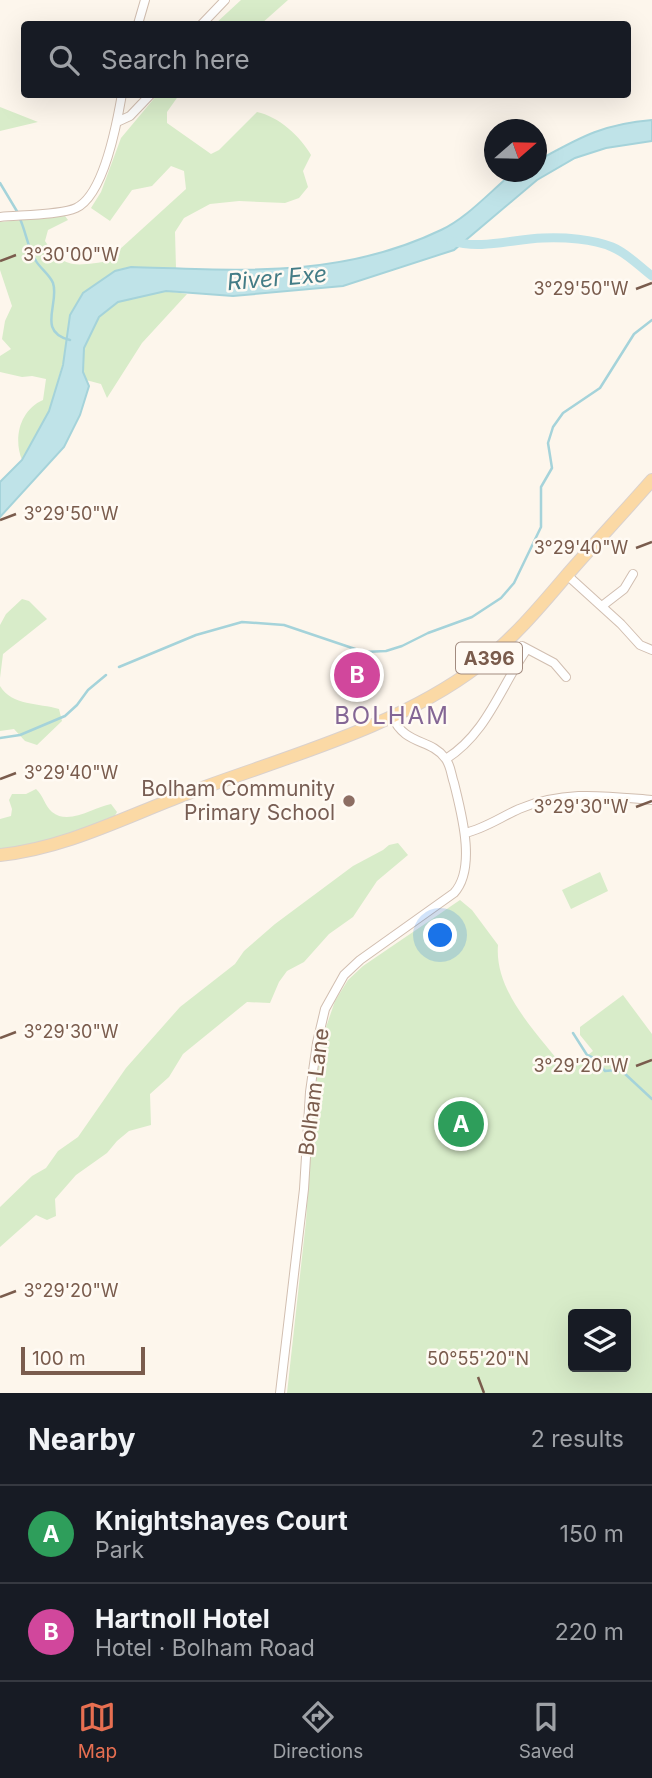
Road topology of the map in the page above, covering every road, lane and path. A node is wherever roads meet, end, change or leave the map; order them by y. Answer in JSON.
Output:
{"nodes":[{"id":1,"x":145,"y":0,"type":"edge"},
{"id":2,"x":225,"y":0,"type":"edge"},
{"id":3,"x":139,"y":21,"type":"edge"},
{"id":4,"x":205,"y":21,"type":"edge"},
{"id":5,"x":121,"y":98,"type":"edge"},
{"id":6,"x":146,"y":98,"type":"edge"},
{"id":7,"x":117,"y":122,"type":"junction"},
{"id":8,"x":0,"y":217,"type":"edge"},
{"id":9,"x":652,"y":480,"type":"edge"},
{"id":10,"x":633,"y":574,"type":"dead end"},
{"id":11,"x":567,"y":575,"type":"junction"},
{"id":12,"x":602,"y":606,"type":"junction"},
{"id":13,"x":652,"y":650,"type":"edge"},
{"id":14,"x":566,"y":677,"type":"dead end"},
{"id":15,"x":392,"y":716,"type":"junction"},
{"id":16,"x":446,"y":759,"type":"junction"},
{"id":17,"x":652,"y":800,"type":"edge"},
{"id":18,"x":465,"y":833,"type":"junction"},
{"id":19,"x":0,"y":855,"type":"edge"},
{"id":20,"x":280,"y":1393,"type":"edge"}],
"edges":[{"from":1,"to":3,"type":"street"},
{"from":2,"to":4,"type":"street"},
{"from":5,"to":7,"type":"street"},
{"from":6,"to":7,"type":"street"},
{"from":7,"to":8,"type":"street"},
{"from":9,"to":11,"type":"main road","number":"A396"},
{"from":10,"to":12,"type":"street"},
{"from":11,"to":12,"type":"street"},
{"from":11,"to":15,"type":"main road","number":"A396"},
{"from":12,"to":13,"type":"street"},
{"from":14,"to":16,"type":"street"},
{"from":15,"to":16,"type":"street"},
{"from":15,"to":19,"type":"main road","number":"A396"},
{"from":16,"to":18,"type":"street","name":"Bolham Lane"},
{"from":17,"to":18,"type":"street"},
{"from":18,"to":20,"type":"street","name":"Bolham Lane"}]}
